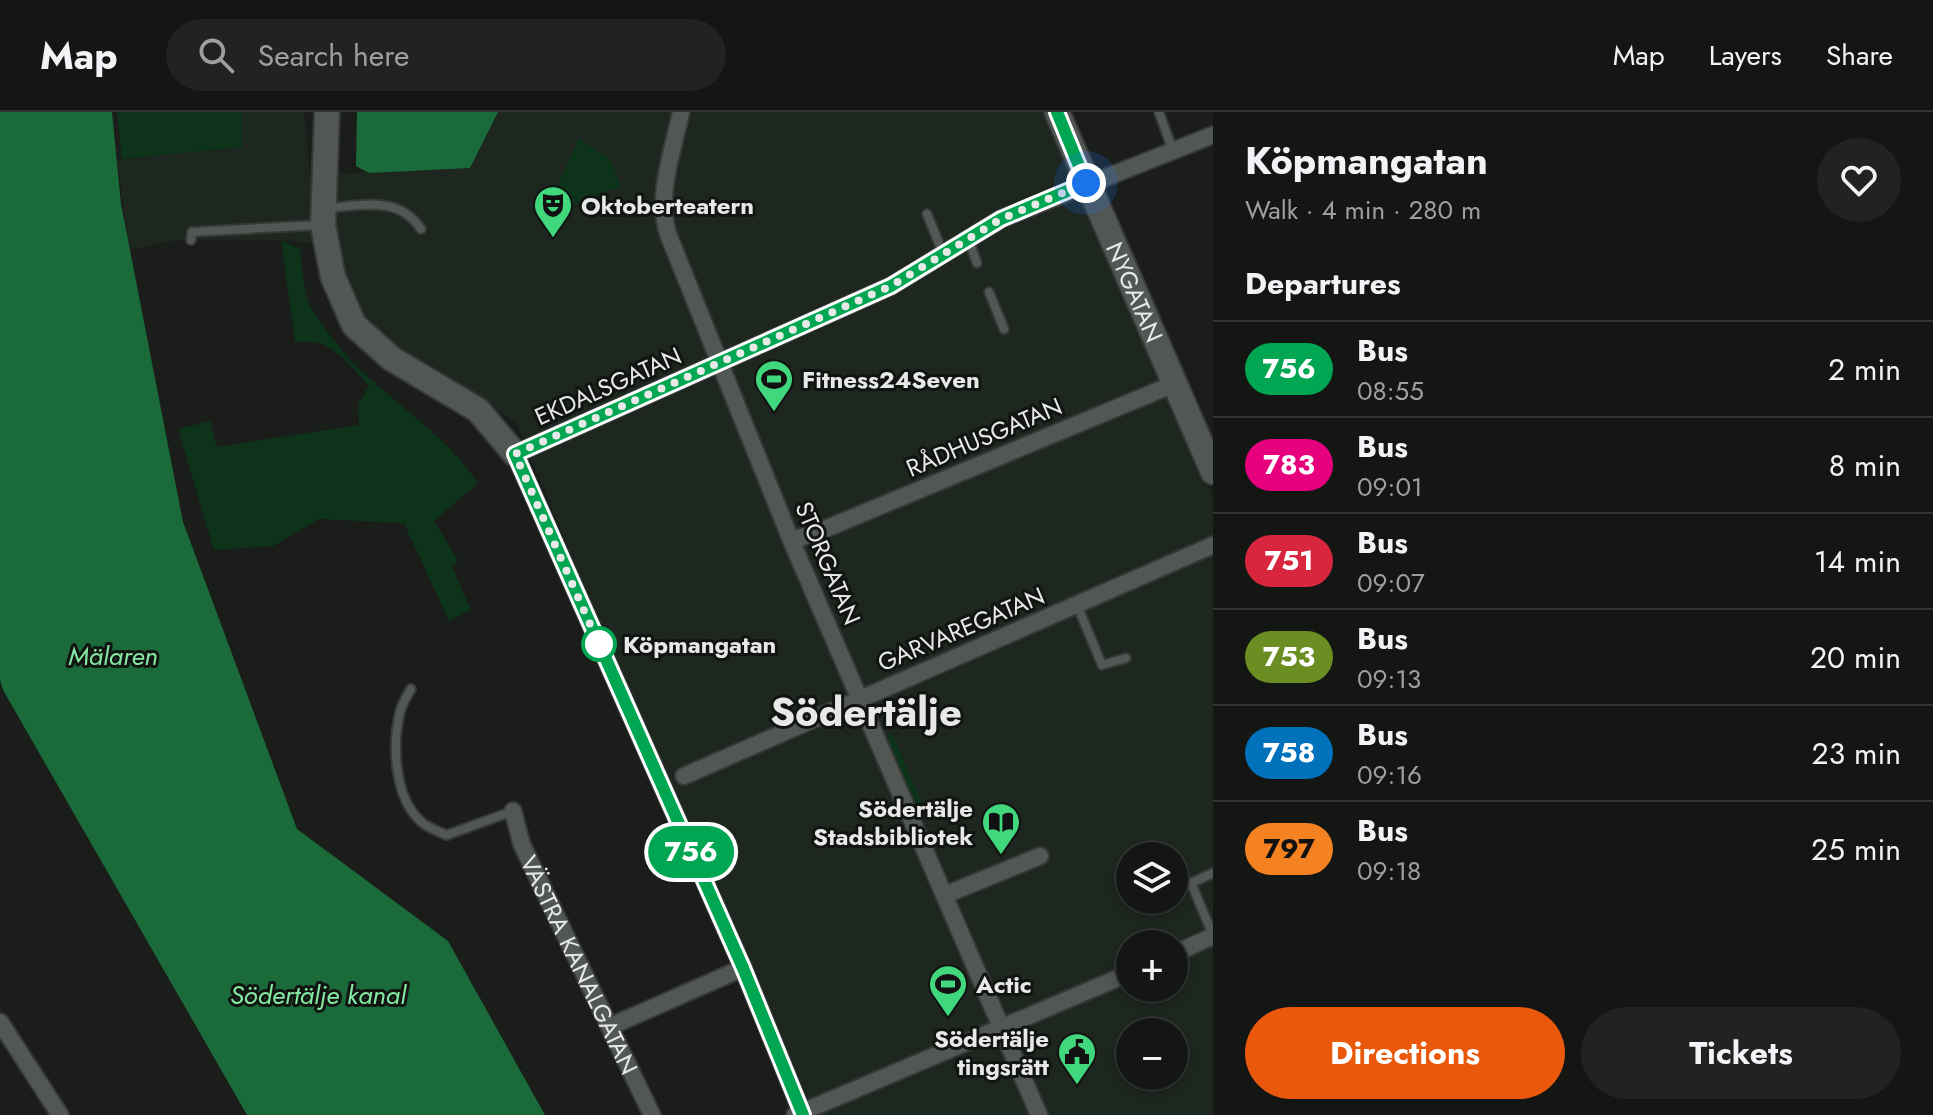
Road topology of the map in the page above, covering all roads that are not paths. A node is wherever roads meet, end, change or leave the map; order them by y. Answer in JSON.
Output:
{"nodes":[{"id":1,"x":327,"y":112,"type":"edge"},
{"id":2,"x":681,"y":112,"type":"edge"},
{"id":3,"x":1057,"y":112,"type":"edge"},
{"id":4,"x":1159,"y":112,"type":"edge"},
{"id":5,"x":1213,"y":135,"type":"edge"},
{"id":6,"x":1173,"y":151,"type":"junction"},
{"id":7,"x":1086,"y":183,"type":"junction"},
{"id":8,"x":927,"y":214,"type":"dead end"},
{"id":9,"x":323,"y":216,"type":"junction"},
{"id":10,"x":259,"y":228,"type":"junction"},
{"id":11,"x":421,"y":229,"type":"dead end"},
{"id":12,"x":967,"y":238,"type":"junction"},
{"id":13,"x":191,"y":240,"type":"dead end"},
{"id":14,"x":259,"y":240,"type":"dead end"},
{"id":15,"x":943,"y":253,"type":"junction"},
{"id":16,"x":977,"y":263,"type":"dead end"},
{"id":17,"x":989,"y":292,"type":"dead end"},
{"id":18,"x":1004,"y":329,"type":"dead end"},
{"id":19,"x":720,"y":362,"type":"junction"},
{"id":20,"x":1174,"y":384,"type":"junction"},
{"id":21,"x":515,"y":454,"type":"junction"},
{"id":22,"x":1213,"y":472,"type":"edge"},
{"id":23,"x":791,"y":540,"type":"junction"},
{"id":24,"x":1213,"y":545,"type":"edge"},
{"id":25,"x":1077,"y":605,"type":"junction"},
{"id":26,"x":1126,"y":658,"type":"dead end"},
{"id":27,"x":411,"y":689,"type":"dead end"},
{"id":28,"x":859,"y":700,"type":"junction"},
{"id":29,"x":684,"y":776,"type":"dead end"},
{"id":30,"x":513,"y":811,"type":"joint"},
{"id":31,"x":1040,"y":856,"type":"dead end"},
{"id":32,"x":1213,"y":873,"type":"edge"},
{"id":33,"x":945,"y":895,"type":"junction"},
{"id":34,"x":1213,"y":936,"type":"edge"},
{"id":35,"x":1188,"y":948,"type":"edge"},
{"id":36,"x":743,"y":968,"type":"junction"},
{"id":37,"x":1116,"y":979,"type":"edge"},
{"id":38,"x":0,"y":1022,"type":"edge"},
{"id":39,"x":611,"y":1026,"type":"junction"},
{"id":40,"x":1003,"y":1028,"type":"junction"},
{"id":41,"x":800,"y":1114,"type":"edge"},
{"id":42,"x":60,"y":1115,"type":"edge"},
{"id":43,"x":652,"y":1115,"type":"edge"},
{"id":44,"x":1039,"y":1115,"type":"edge"}],
"edges":[{"from":1,"to":9,"type":"street"},
{"from":2,"to":19,"type":"street","name":"STORGATAN"},
{"from":3,"to":7,"type":"street","name":"NYGATAN"},
{"from":4,"to":6,"type":"lane"},
{"from":5,"to":6,"type":"street","name":"EKDALSGATAN"},
{"from":6,"to":7,"type":"street","name":"EKDALSGATAN"},
{"from":7,"to":12,"type":"street","name":"EKDALSGATAN"},
{"from":7,"to":20,"type":"street","name":"NYGATAN"},
{"from":8,"to":15,"type":"lane"},
{"from":9,"to":10,"type":"lane"},
{"from":9,"to":11,"type":"lane"},
{"from":9,"to":21,"type":"street"},
{"from":10,"to":13,"type":"lane"},
{"from":10,"to":14,"type":"lane"},
{"from":12,"to":15,"type":"street","name":"EKDALSGATAN"},
{"from":12,"to":16,"type":"lane"},
{"from":15,"to":19,"type":"street","name":"EKDALSGATAN"},
{"from":17,"to":18,"type":"lane"},
{"from":19,"to":21,"type":"street","name":"EKDALSGATAN"},
{"from":19,"to":23,"type":"street","name":"STORGATAN"},
{"from":20,"to":22,"type":"street","name":"NYGATAN"},
{"from":20,"to":23,"type":"street","name":"RÅDHUSGATAN"},
{"from":21,"to":36,"type":"street"},
{"from":23,"to":28,"type":"street","name":"STORGATAN"},
{"from":24,"to":25,"type":"street","name":"GARVAREGATAN"},
{"from":25,"to":26,"type":"lane"},
{"from":25,"to":28,"type":"street","name":"GARVAREGATAN"},
{"from":27,"to":30,"type":"lane"},
{"from":28,"to":29,"type":"street","name":"GARVAREGATAN"},
{"from":28,"to":33,"type":"street","name":"STORGATAN"},
{"from":30,"to":39,"type":"street","name":"VÄSTRA KANALGATAN"},
{"from":31,"to":33,"type":"street"},
{"from":32,"to":34,"type":"lane"},
{"from":33,"to":40,"type":"street","name":"STORGATAN"},
{"from":34,"to":35,"type":"street"},
{"from":36,"to":39,"type":"street"},
{"from":36,"to":41,"type":"street"},
{"from":37,"to":40,"type":"street"},
{"from":38,"to":42,"type":"street"},
{"from":39,"to":43,"type":"street","name":"VÄSTRA KANALGATAN"},
{"from":40,"to":41,"type":"street"},
{"from":40,"to":44,"type":"street","name":"STORGATAN"}]}
